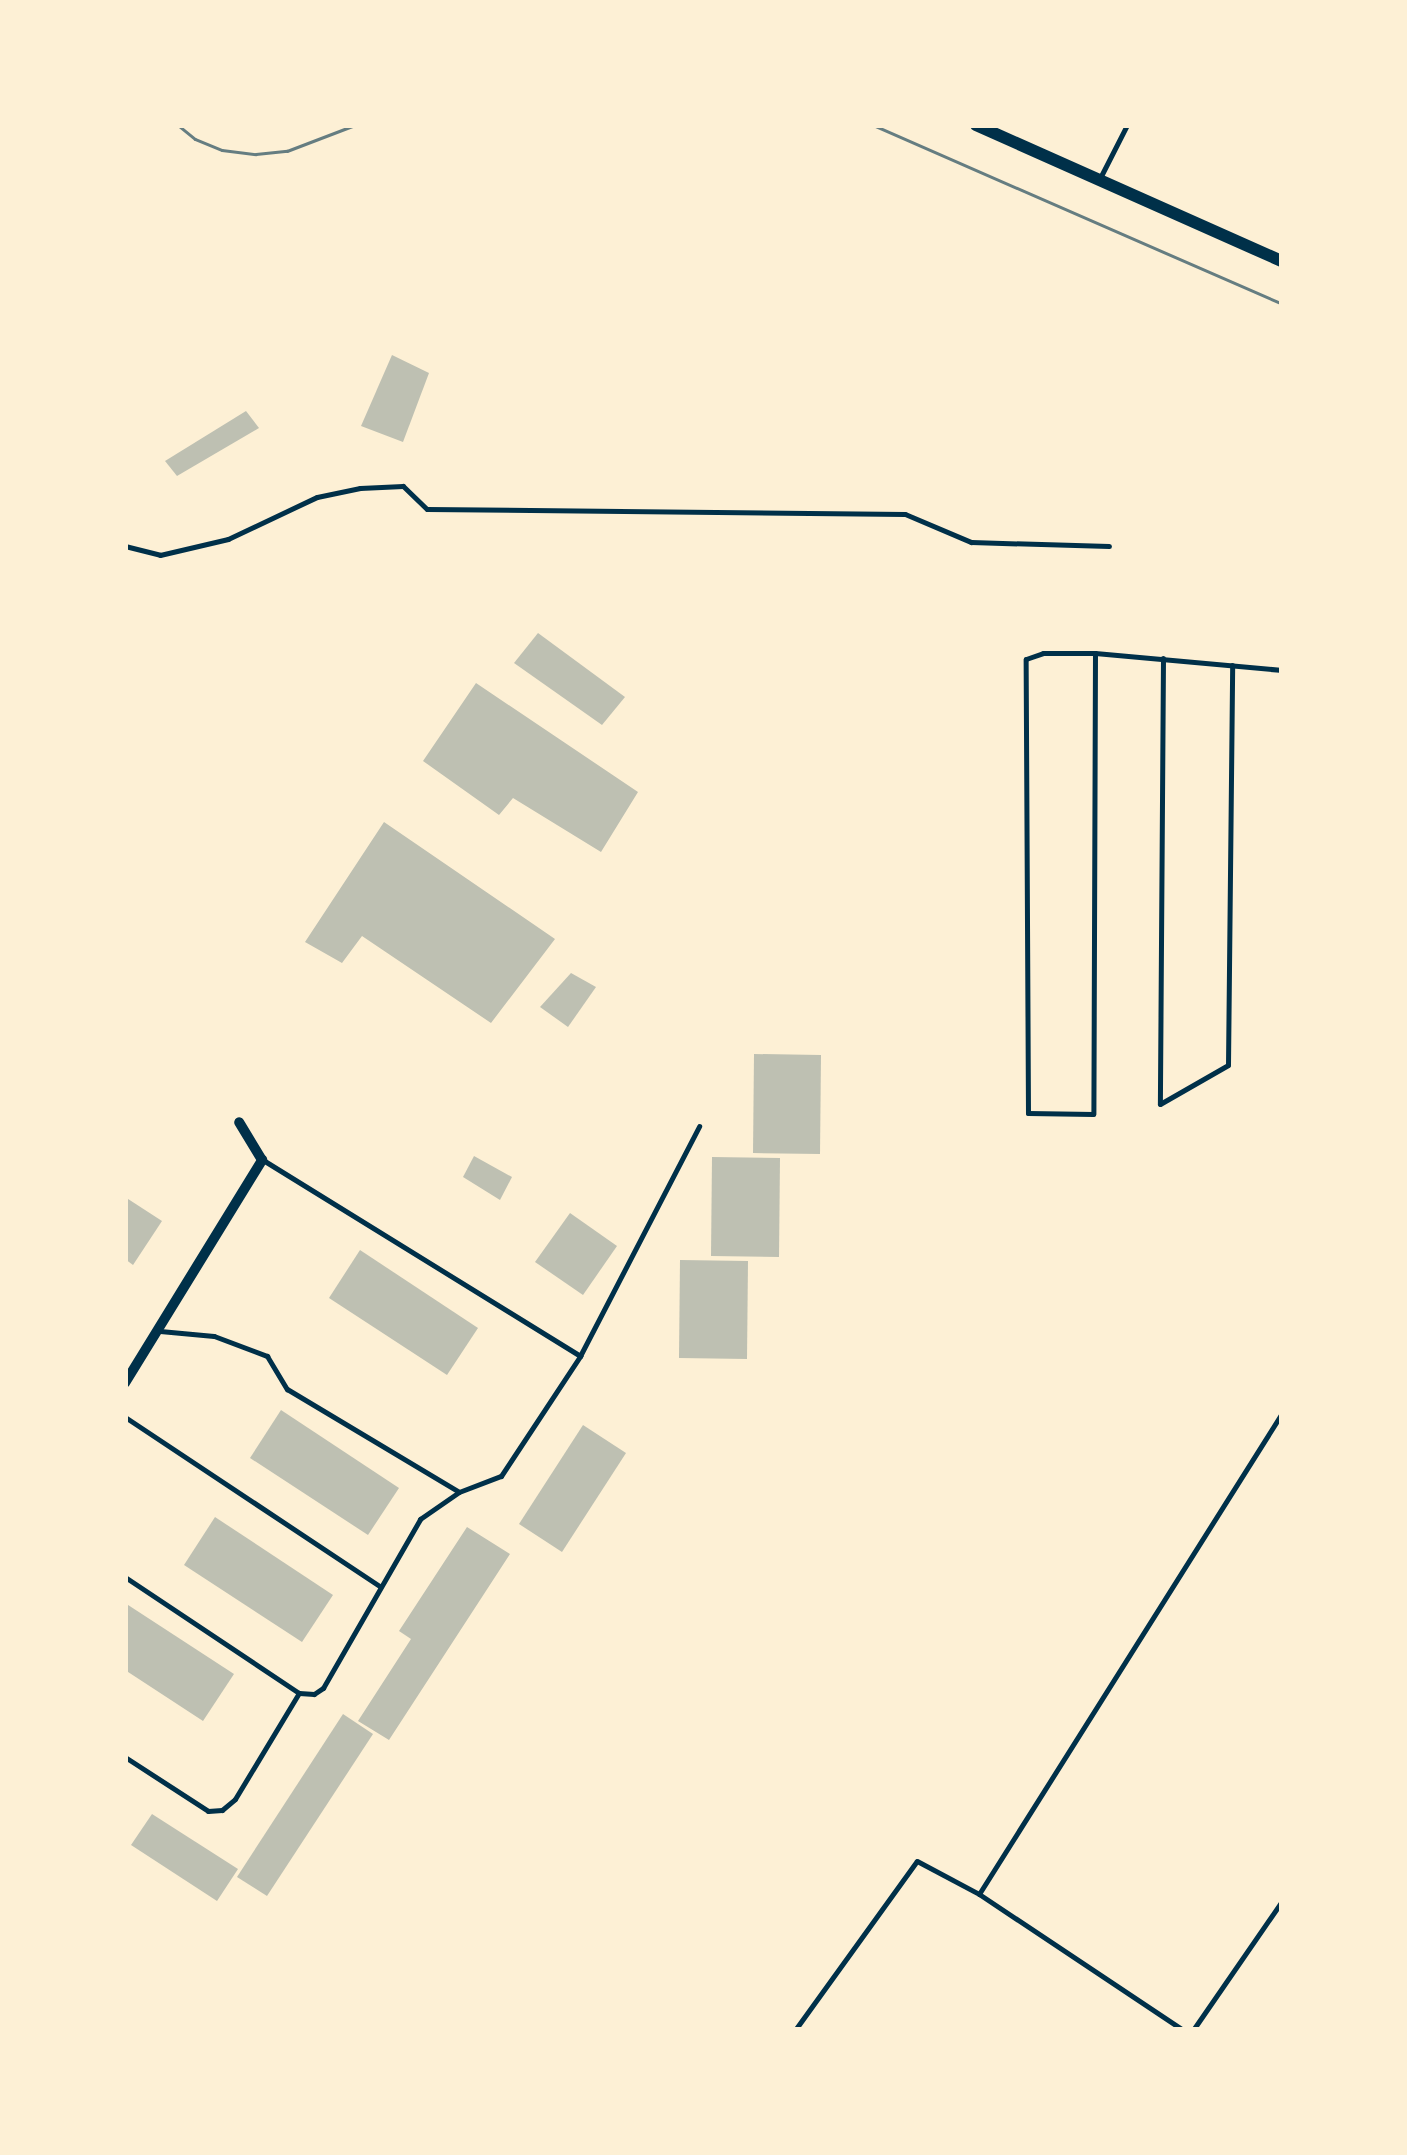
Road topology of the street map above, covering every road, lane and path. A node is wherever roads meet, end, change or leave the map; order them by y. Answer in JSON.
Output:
{"nodes":[{"id":1,"x":976,"y":125,"type":"edge"},
{"id":2,"x":1126,"y":125,"type":"edge"},
{"id":3,"x":1100,"y":178,"type":"junction"},
{"id":4,"x":1282,"y":260,"type":"edge"},
{"id":5,"x":125,"y":546,"type":"edge"},
{"id":6,"x":1109,"y":546,"type":"dead end"},
{"id":7,"x":1095,"y":653,"type":"junction"},
{"id":8,"x":1163,"y":658,"type":"junction"},
{"id":9,"x":1232,"y":665,"type":"junction"},
{"id":10,"x":1282,"y":670,"type":"edge"},
{"id":11,"x":239,"y":1122,"type":"dead end"},
{"id":12,"x":699,"y":1126,"type":"dead end"},
{"id":13,"x":262,"y":1160,"type":"junction"},
{"id":14,"x":160,"y":1332,"type":"junction"},
{"id":15,"x":580,"y":1356,"type":"junction"},
{"id":16,"x":125,"y":1383,"type":"edge"},
{"id":17,"x":1282,"y":1413,"type":"edge"},
{"id":18,"x":125,"y":1418,"type":"edge"},
{"id":19,"x":460,"y":1492,"type":"junction"},
{"id":20,"x":125,"y":1578,"type":"edge"},
{"id":21,"x":379,"y":1586,"type":"junction"},
{"id":22,"x":299,"y":1693,"type":"junction"},
{"id":23,"x":125,"y":1758,"type":"edge"},
{"id":24,"x":979,"y":1894,"type":"junction"},
{"id":25,"x":1282,"y":1901,"type":"edge"},
{"id":26,"x":795,"y":2030,"type":"edge"},
{"id":27,"x":1184,"y":2030,"type":"edge"},
{"id":28,"x":1193,"y":2030,"type":"edge"}],
"edges":[{"from":1,"to":3,"type":"street"},
{"from":2,"to":3,"type":"lane"},
{"from":3,"to":4,"type":"street"},
{"from":5,"to":6,"type":"lane"},
{"from":7,"to":7,"type":"lane"},
{"from":7,"to":8,"type":"lane"},
{"from":8,"to":9,"type":"lane"},
{"from":8,"to":9,"type":"lane"},
{"from":9,"to":10,"type":"lane"},
{"from":11,"to":13,"type":"street"},
{"from":12,"to":15,"type":"lane"},
{"from":13,"to":14,"type":"street"},
{"from":13,"to":15,"type":"lane"},
{"from":14,"to":16,"type":"street"},
{"from":14,"to":19,"type":"lane"},
{"from":15,"to":19,"type":"lane"},
{"from":17,"to":24,"type":"lane"},
{"from":18,"to":21,"type":"lane"},
{"from":19,"to":21,"type":"lane"},
{"from":20,"to":22,"type":"lane"},
{"from":21,"to":22,"type":"lane"},
{"from":22,"to":23,"type":"lane"},
{"from":24,"to":26,"type":"lane"},
{"from":24,"to":27,"type":"lane"},
{"from":25,"to":28,"type":"lane"}]}
